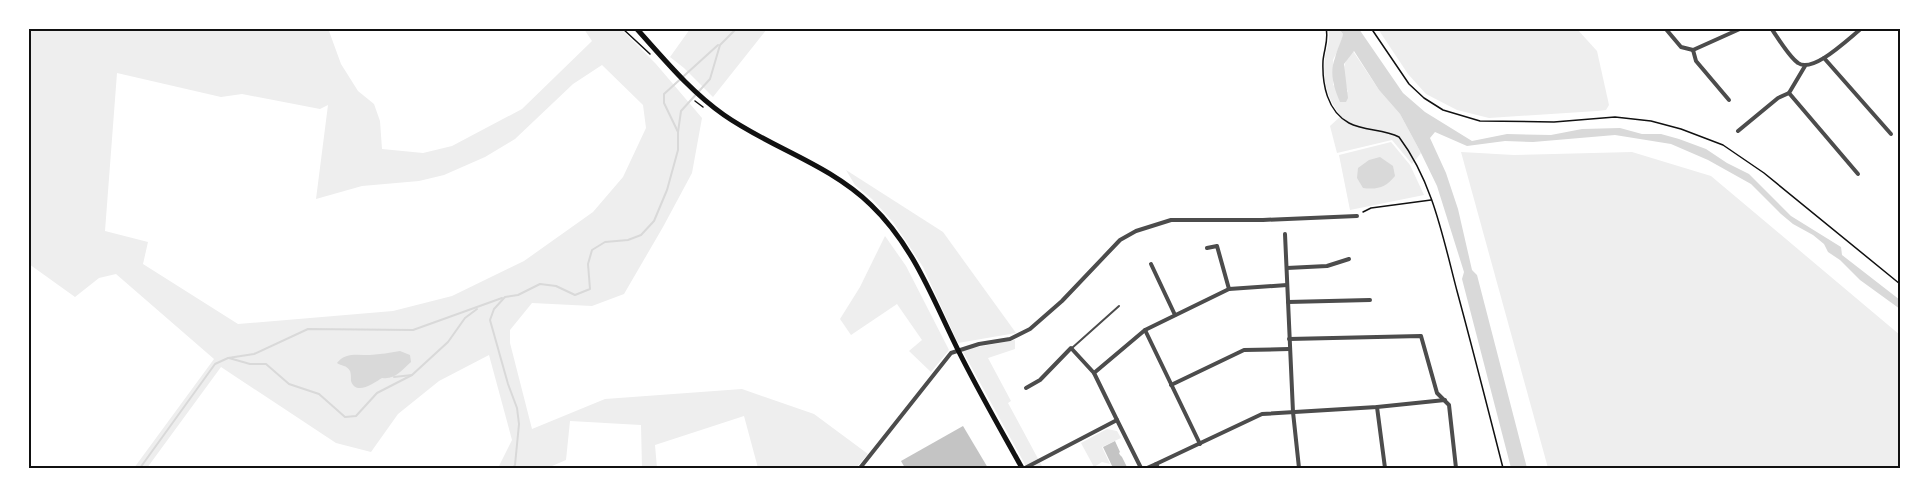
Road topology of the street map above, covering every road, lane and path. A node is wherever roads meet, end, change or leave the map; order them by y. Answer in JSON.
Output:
{"nodes":[{"id":1,"x":622,"y":28,"type":"edge"},
{"id":2,"x":636,"y":28,"type":"edge"},
{"id":3,"x":1326,"y":28,"type":"edge"},
{"id":4,"x":1371,"y":28,"type":"edge"},
{"id":5,"x":1665,"y":28,"type":"edge"},
{"id":6,"x":1742,"y":28,"type":"edge"},
{"id":7,"x":1772,"y":28,"type":"edge"},
{"id":8,"x":1862,"y":28,"type":"edge"},
{"id":9,"x":1693,"y":50,"type":"junction"},
{"id":10,"x":652,"y":57,"type":"dead end"},
{"id":11,"x":1824,"y":58,"type":"junction"},
{"id":12,"x":1805,"y":66,"type":"junction"},
{"id":13,"x":1789,"y":93,"type":"junction"},
{"id":14,"x":1729,"y":100,"type":"dead end"},
{"id":15,"x":698,"y":103,"type":"dead end"},
{"id":16,"x":707,"y":111,"type":"dead end"},
{"id":17,"x":1738,"y":131,"type":"dead end"},
{"id":18,"x":1891,"y":134,"type":"dead end"},
{"id":19,"x":1858,"y":174,"type":"dead end"},
{"id":20,"x":1432,"y":200,"type":"junction"},
{"id":21,"x":1357,"y":216,"type":"joint"},
{"id":22,"x":1286,"y":234,"type":"dead end"},
{"id":23,"x":1207,"y":248,"type":"dead end"},
{"id":24,"x":1349,"y":259,"type":"dead end"},
{"id":25,"x":1151,"y":264,"type":"dead end"},
{"id":26,"x":1287,"y":268,"type":"junction"},
{"id":27,"x":1900,"y":284,"type":"edge"},
{"id":28,"x":1287,"y":285,"type":"junction"},
{"id":29,"x":1229,"y":289,"type":"junction"},
{"id":30,"x":1370,"y":300,"type":"dead end"},
{"id":31,"x":1288,"y":302,"type":"junction"},
{"id":32,"x":1119,"y":306,"type":"dead end"},
{"id":33,"x":1175,"y":315,"type":"junction"},
{"id":34,"x":1145,"y":330,"type":"junction"},
{"id":35,"x":1289,"y":339,"type":"junction"},
{"id":36,"x":1071,"y":348,"type":"junction"},
{"id":37,"x":1289,"y":349,"type":"junction"},
{"id":38,"x":958,"y":350,"type":"junction"},
{"id":39,"x":1094,"y":373,"type":"junction"},
{"id":40,"x":1171,"y":385,"type":"junction"},
{"id":41,"x":1026,"y":388,"type":"dead end"},
{"id":42,"x":1445,"y":400,"type":"junction"},
{"id":43,"x":1377,"y":407,"type":"junction"},
{"id":44,"x":1293,"y":412,"type":"junction"},
{"id":45,"x":1117,"y":420,"type":"junction"},
{"id":46,"x":1200,"y":444,"type":"junction"},
{"id":47,"x":1157,"y":466,"type":"edge"},
{"id":48,"x":860,"y":468,"type":"edge"},
{"id":49,"x":1024,"y":468,"type":"edge"},
{"id":50,"x":1141,"y":468,"type":"edge"},
{"id":51,"x":1147,"y":468,"type":"edge"},
{"id":52,"x":1299,"y":468,"type":"edge"},
{"id":53,"x":1385,"y":468,"type":"edge"},
{"id":54,"x":1456,"y":468,"type":"edge"},
{"id":55,"x":1503,"y":468,"type":"edge"}],
"edges":[{"from":1,"to":10,"type":"path"},
{"from":2,"to":38,"type":"main road"},
{"from":3,"to":20,"type":"path"},
{"from":4,"to":27,"type":"path"},
{"from":5,"to":9,"type":"street"},
{"from":6,"to":9,"type":"street"},
{"from":7,"to":12,"type":"street"},
{"from":8,"to":11,"type":"street"},
{"from":9,"to":14,"type":"street"},
{"from":11,"to":12,"type":"street"},
{"from":11,"to":18,"type":"street"},
{"from":12,"to":13,"type":"street"},
{"from":13,"to":17,"type":"street"},
{"from":13,"to":19,"type":"street"},
{"from":15,"to":16,"type":"path"},
{"from":20,"to":21,"type":"path"},
{"from":20,"to":55,"type":"path"},
{"from":21,"to":38,"type":"street"},
{"from":22,"to":26,"type":"street"},
{"from":23,"to":29,"type":"street"},
{"from":24,"to":26,"type":"street"},
{"from":25,"to":33,"type":"street"},
{"from":26,"to":28,"type":"street"},
{"from":28,"to":29,"type":"street"},
{"from":28,"to":31,"type":"street"},
{"from":29,"to":33,"type":"street"},
{"from":30,"to":31,"type":"street"},
{"from":31,"to":35,"type":"street"},
{"from":32,"to":36,"type":"lane"},
{"from":33,"to":34,"type":"street"},
{"from":34,"to":39,"type":"street"},
{"from":34,"to":40,"type":"street"},
{"from":35,"to":37,"type":"street"},
{"from":35,"to":42,"type":"street"},
{"from":36,"to":39,"type":"street"},
{"from":36,"to":41,"type":"street"},
{"from":37,"to":40,"type":"street"},
{"from":37,"to":44,"type":"street"},
{"from":38,"to":48,"type":"street"},
{"from":38,"to":49,"type":"main road"},
{"from":39,"to":45,"type":"street"},
{"from":40,"to":46,"type":"street"},
{"from":42,"to":43,"type":"street"},
{"from":42,"to":54,"type":"street"},
{"from":43,"to":44,"type":"street"},
{"from":43,"to":53,"type":"street"},
{"from":44,"to":46,"type":"street"},
{"from":44,"to":52,"type":"street"},
{"from":45,"to":49,"type":"street"},
{"from":45,"to":50,"type":"street"},
{"from":46,"to":47,"type":"street"},
{"from":47,"to":51,"type":"street"}]}
